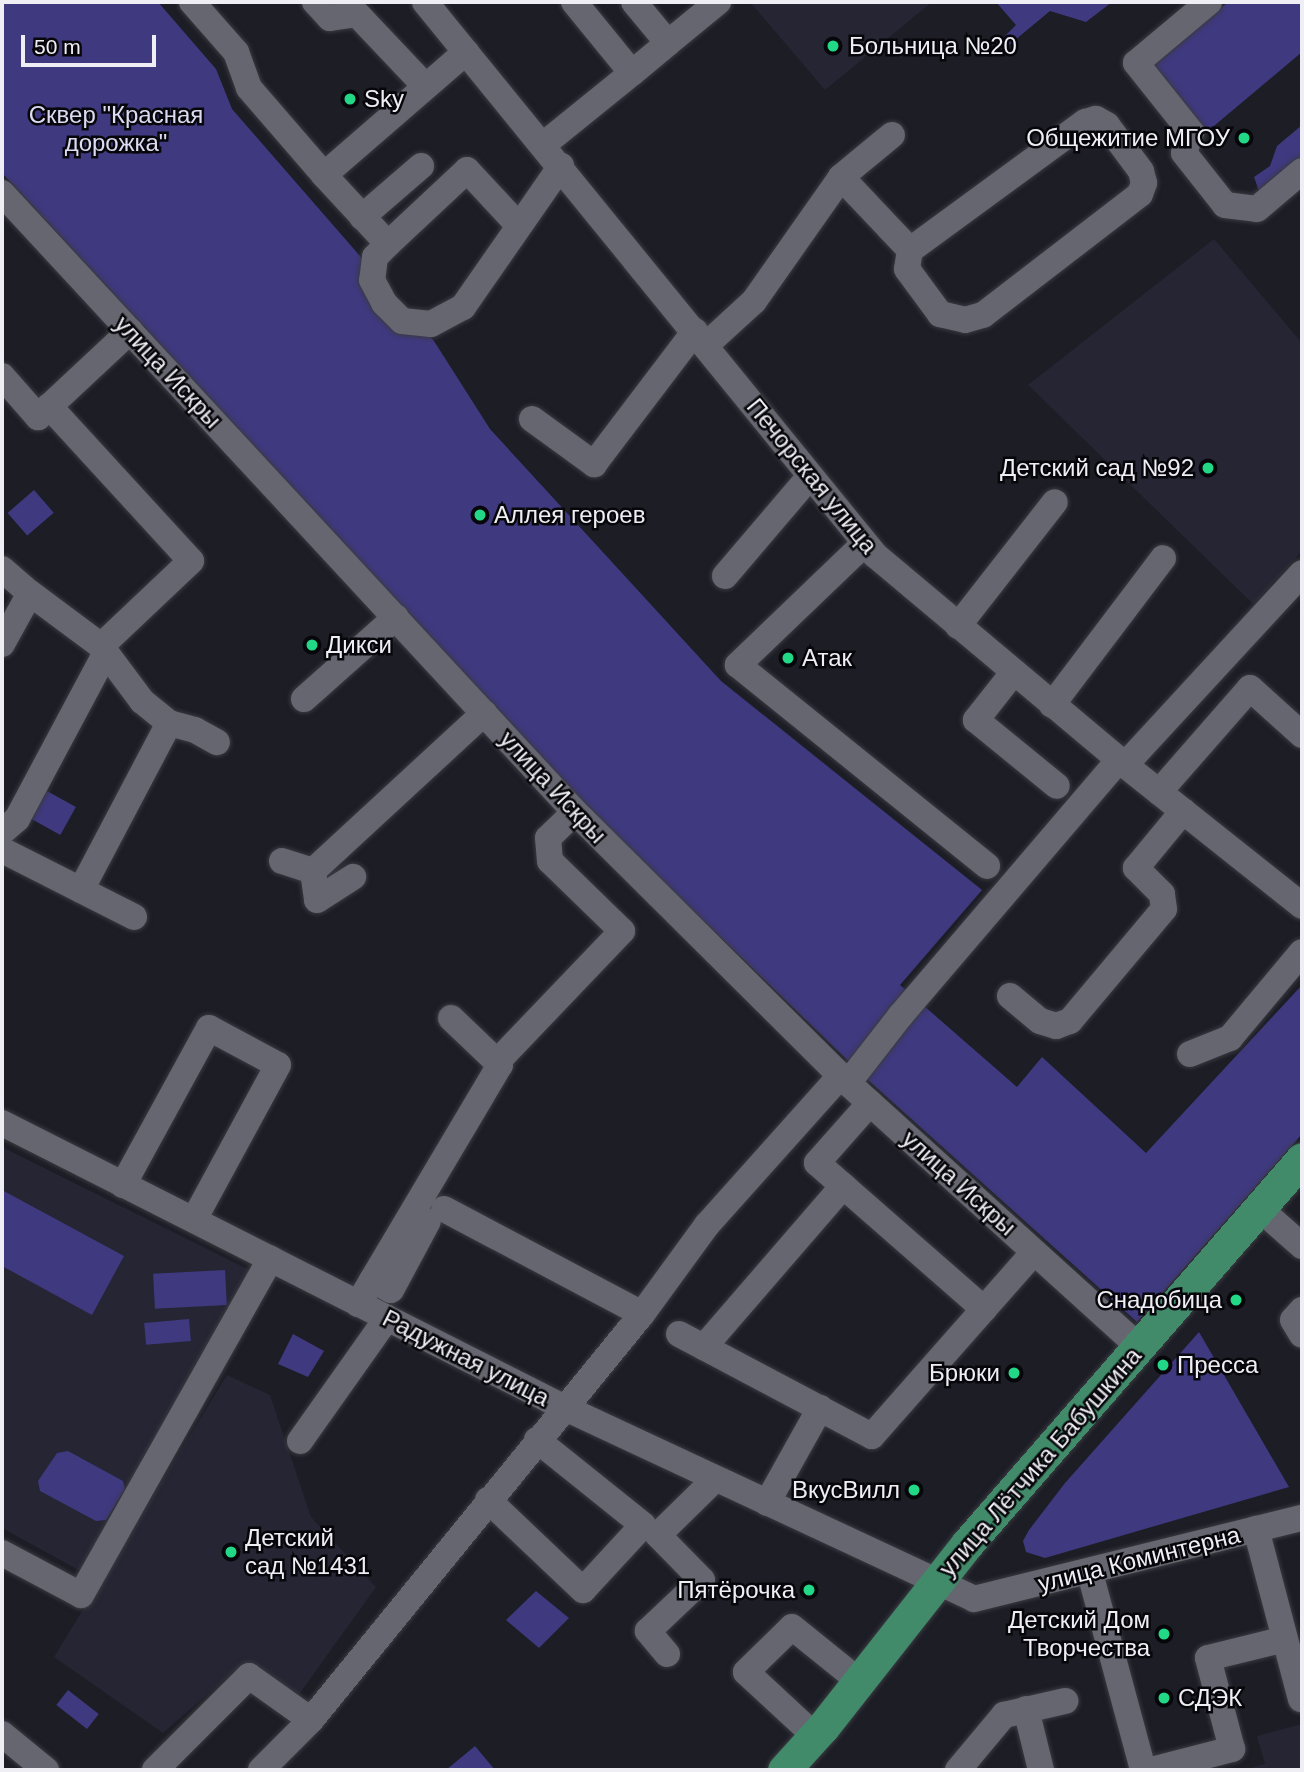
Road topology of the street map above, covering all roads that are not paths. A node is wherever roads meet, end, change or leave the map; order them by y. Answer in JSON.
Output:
{"nodes":[{"id":1,"x":192,"y":2,"type":"edge"},
{"id":2,"x":315,"y":2,"type":"edge"},
{"id":3,"x":574,"y":2,"type":"edge"},
{"id":4,"x":634,"y":2,"type":"edge"},
{"id":5,"x":718,"y":2,"type":"edge"},
{"id":6,"x":1209,"y":2,"type":"edge"},
{"id":7,"x":434,"y":5,"type":"edge"},
{"id":8,"x":668,"y":43,"type":"junction"},
{"id":9,"x":466,"y":52,"type":"junction"},
{"id":10,"x":632,"y":73,"type":"junction"},
{"id":11,"x":426,"y":87,"type":"junction"},
{"id":12,"x":892,"y":135,"type":"dead end"},
{"id":13,"x":543,"y":145,"type":"junction"},
{"id":14,"x":421,"y":166,"type":"dead end"},
{"id":15,"x":561,"y":166,"type":"junction"},
{"id":16,"x":1302,"y":172,"type":"edge"},
{"id":17,"x":324,"y":175,"type":"junction"},
{"id":18,"x":841,"y":177,"type":"junction"},
{"id":19,"x":2,"y":193,"type":"edge"},
{"id":20,"x":362,"y":217,"type":"junction"},
{"id":21,"x":519,"y":226,"type":"junction"},
{"id":22,"x":388,"y":244,"type":"junction"},
{"id":23,"x":911,"y":250,"type":"junction"},
{"id":24,"x":130,"y":331,"type":"junction"},
{"id":25,"x":700,"y":338,"type":"junction"},
{"id":26,"x":2,"y":376,"type":"edge"},
{"id":27,"x":48,"y":406,"type":"junction"},
{"id":28,"x":532,"y":419,"type":"dead end"},
{"id":29,"x":810,"y":476,"type":"junction"},
{"id":30,"x":1055,"y":502,"type":"dead end"},
{"id":31,"x":864,"y":544,"type":"junction"},
{"id":32,"x":1163,"y":558,"type":"dead end"},
{"id":33,"x":2,"y":569,"type":"edge"},
{"id":34,"x":1302,"y":573,"type":"edge"},
{"id":35,"x":726,"y":576,"type":"dead end"},
{"id":36,"x":30,"y":593,"type":"junction"},
{"id":37,"x":396,"y":617,"type":"junction"},
{"id":38,"x":958,"y":626,"type":"junction"},
{"id":39,"x":2,"y":644,"type":"edge"},
{"id":40,"x":104,"y":649,"type":"junction"},
{"id":41,"x":1013,"y":673,"type":"junction"},
{"id":42,"x":304,"y":699,"type":"dead end"},
{"id":43,"x":1052,"y":705,"type":"junction"},
{"id":44,"x":484,"y":713,"type":"junction"},
{"id":45,"x":169,"y":723,"type":"junction"},
{"id":46,"x":1302,"y":735,"type":"edge"},
{"id":47,"x":217,"y":742,"type":"dead end"},
{"id":48,"x":1122,"y":763,"type":"junction"},
{"id":49,"x":1058,"y":786,"type":"dead end"},
{"id":50,"x":1158,"y":792,"type":"junction"},
{"id":51,"x":1182,"y":811,"type":"junction"},
{"id":52,"x":575,"y":813,"type":"junction"},
{"id":53,"x":2,"y":832,"type":"edge"},
{"id":54,"x":2,"y":850,"type":"edge"},
{"id":55,"x":282,"y":861,"type":"dead end"},
{"id":56,"x":987,"y":866,"type":"dead end"},
{"id":57,"x":313,"y":871,"type":"junction"},
{"id":58,"x":353,"y":877,"type":"dead end"},
{"id":59,"x":81,"y":890,"type":"junction"},
{"id":60,"x":1302,"y":906,"type":"edge"},
{"id":61,"x":134,"y":917,"type":"dead end"},
{"id":62,"x":1302,"y":952,"type":"edge"},
{"id":63,"x":1010,"y":996,"type":"dead end"},
{"id":64,"x":451,"y":1018,"type":"dead end"},
{"id":65,"x":1190,"y":1054,"type":"dead end"},
{"id":66,"x":497,"y":1062,"type":"junction"},
{"id":67,"x":844,"y":1079,"type":"junction"},
{"id":68,"x":870,"y":1103,"type":"junction"},
{"id":69,"x":2,"y":1123,"type":"edge"},
{"id":70,"x":1302,"y":1159,"type":"edge"},
{"id":71,"x":123,"y":1185,"type":"junction"},
{"id":72,"x":843,"y":1186,"type":"junction"},
{"id":73,"x":1260,"y":1209,"type":"junction"},
{"id":74,"x":194,"y":1220,"type":"junction"},
{"id":75,"x":1302,"y":1246,"type":"edge"},
{"id":76,"x":1034,"y":1252,"type":"junction"},
{"id":77,"x":270,"y":1259,"type":"junction"},
{"id":78,"x":372,"y":1280,"type":"junction"},
{"id":79,"x":358,"y":1304,"type":"junction"},
{"id":80,"x":984,"y":1309,"type":"junction"},
{"id":81,"x":1302,"y":1310,"type":"edge"},
{"id":82,"x":642,"y":1314,"type":"junction"},
{"id":83,"x":387,"y":1318,"type":"junction"},
{"id":84,"x":680,"y":1334,"type":"dead end"},
{"id":85,"x":1302,"y":1335,"type":"edge"},
{"id":86,"x":704,"y":1346,"type":"junction"},
{"id":87,"x":1139,"y":1347,"type":"junction"},
{"id":88,"x":563,"y":1407,"type":"junction"},
{"id":89,"x":820,"y":1408,"type":"junction"},
{"id":90,"x":537,"y":1440,"type":"junction"},
{"id":91,"x":300,"y":1441,"type":"dead end"},
{"id":92,"x":715,"y":1479,"type":"junction"},
{"id":93,"x":488,"y":1500,"type":"junction"},
{"id":94,"x":767,"y":1503,"type":"junction"},
{"id":95,"x":1302,"y":1518,"type":"edge"},
{"id":96,"x":1256,"y":1529,"type":"junction"},
{"id":97,"x":2,"y":1553,"type":"edge"},
{"id":98,"x":1090,"y":1573,"type":"junction"},
{"id":99,"x":936,"y":1583,"type":"junction"},
{"id":100,"x":1292,"y":1643,"type":"edge"},
{"id":101,"x":667,"y":1654,"type":"dead end"},
{"id":102,"x":859,"y":1681,"type":"junction"},
{"id":103,"x":1301,"y":1699,"type":"edge"},
{"id":104,"x":1065,"y":1700,"type":"dead end"},
{"id":105,"x":1026,"y":1709,"type":"junction"},
{"id":106,"x":310,"y":1720,"type":"junction"},
{"id":107,"x":2,"y":1734,"type":"edge"},
{"id":108,"x":814,"y":1736,"type":"junction"},
{"id":109,"x":46,"y":1770,"type":"edge"},
{"id":110,"x":155,"y":1770,"type":"edge"},
{"id":111,"x":261,"y":1770,"type":"edge"},
{"id":112,"x":784,"y":1770,"type":"edge"},
{"id":113,"x":958,"y":1770,"type":"edge"},
{"id":114,"x":1041,"y":1770,"type":"edge"},
{"id":115,"x":1143,"y":1770,"type":"edge"},
{"id":116,"x":1151,"y":1770,"type":"edge"}],
"edges":[{"from":1,"to":17,"type":"street"},
{"from":2,"to":11,"type":"street"},
{"from":3,"to":10,"type":"street"},
{"from":4,"to":8,"type":"street"},
{"from":5,"to":8,"type":"street"},
{"from":6,"to":16,"type":"street"},
{"from":7,"to":9,"type":"street","name":"Печорская улица"},
{"from":8,"to":10,"type":"street"},
{"from":9,"to":11,"type":"street"},
{"from":9,"to":13,"type":"street","name":"Печорская улица"},
{"from":10,"to":13,"type":"street"},
{"from":11,"to":17,"type":"street"},
{"from":12,"to":18,"type":"street"},
{"from":13,"to":15,"type":"street","name":"Печорская улица"},
{"from":14,"to":20,"type":"street"},
{"from":15,"to":21,"type":"street"},
{"from":15,"to":25,"type":"street","name":"Печорская улица"},
{"from":17,"to":20,"type":"street"},
{"from":18,"to":23,"type":"street"},
{"from":18,"to":25,"type":"street"},
{"from":19,"to":24,"type":"street","name":"улица Искры"},
{"from":20,"to":22,"type":"street"},
{"from":21,"to":22,"type":"street"},
{"from":21,"to":22,"type":"street"},
{"from":23,"to":23,"type":"street"},
{"from":24,"to":27,"type":"street"},
{"from":24,"to":37,"type":"street","name":"улица Искры"},
{"from":25,"to":28,"type":"street"},
{"from":25,"to":29,"type":"street","name":"Печорская улица"},
{"from":26,"to":27,"type":"street"},
{"from":27,"to":40,"type":"street"},
{"from":29,"to":31,"type":"street","name":"Печорская улица"},
{"from":29,"to":35,"type":"street"},
{"from":30,"to":38,"type":"street"},
{"from":31,"to":38,"type":"street","name":"Печорская улица"},
{"from":31,"to":56,"type":"street"},
{"from":32,"to":43,"type":"street"},
{"from":33,"to":36,"type":"street"},
{"from":34,"to":48,"type":"street"},
{"from":36,"to":39,"type":"street"},
{"from":36,"to":40,"type":"street"},
{"from":37,"to":42,"type":"street"},
{"from":37,"to":44,"type":"street","name":"улица Искры"},
{"from":38,"to":41,"type":"street","name":"Печорская улица"},
{"from":40,"to":45,"type":"street"},
{"from":40,"to":53,"type":"street"},
{"from":41,"to":43,"type":"street","name":"Печорская улица"},
{"from":41,"to":49,"type":"street"},
{"from":43,"to":48,"type":"street","name":"Печорская улица"},
{"from":44,"to":52,"type":"street","name":"улица Искры"},
{"from":44,"to":57,"type":"street"},
{"from":45,"to":47,"type":"street"},
{"from":45,"to":59,"type":"street"},
{"from":46,"to":50,"type":"street"},
{"from":48,"to":50,"type":"street","name":"Печорская улица"},
{"from":48,"to":67,"type":"street"},
{"from":50,"to":51,"type":"street","name":"Печорская улица"},
{"from":51,"to":60,"type":"street","name":"Печорская улица"},
{"from":51,"to":63,"type":"street"},
{"from":52,"to":66,"type":"street"},
{"from":52,"to":67,"type":"street","name":"улица Искры"},
{"from":54,"to":59,"type":"street"},
{"from":55,"to":57,"type":"street"},
{"from":57,"to":58,"type":"street"},
{"from":59,"to":61,"type":"street"},
{"from":62,"to":65,"type":"street"},
{"from":64,"to":66,"type":"street"},
{"from":66,"to":78,"type":"street"},
{"from":67,"to":68,"type":"street","name":"улица Искры"},
{"from":67,"to":82,"type":"street"},
{"from":68,"to":72,"type":"street"},
{"from":68,"to":76,"type":"street","name":"улица Искры"},
{"from":69,"to":71,"type":"street","name":"Радужная улица"},
{"from":70,"to":73,"type":"main road","name":"улица Лётчика Бабушкина"},
{"from":71,"to":74,"type":"street","name":"Радужная улица"},
{"from":71,"to":74,"type":"street"},
{"from":72,"to":80,"type":"street"},
{"from":72,"to":86,"type":"street"},
{"from":73,"to":75,"type":"street"},
{"from":73,"to":87,"type":"main road","name":"улица Лётчика Бабушкина"},
{"from":74,"to":77,"type":"street","name":"Радужная улица"},
{"from":76,"to":80,"type":"street"},
{"from":76,"to":87,"type":"street","name":"улица Искры"},
{"from":77,"to":79,"type":"street","name":"Радужная улица"},
{"from":77,"to":97,"type":"street"},
{"from":78,"to":79,"type":"street"},
{"from":78,"to":82,"type":"street"},
{"from":79,"to":83,"type":"street","name":"Радужная улица"},
{"from":80,"to":89,"type":"street"},
{"from":81,"to":85,"type":"street"},
{"from":82,"to":88,"type":"street"},
{"from":83,"to":88,"type":"street","name":"Радужная улица"},
{"from":83,"to":91,"type":"street"},
{"from":84,"to":86,"type":"street"},
{"from":86,"to":89,"type":"street"},
{"from":87,"to":99,"type":"main road","name":"улица Лётчика Бабушкина"},
{"from":88,"to":90,"type":"street"},
{"from":88,"to":92,"type":"street","name":"Радужная улица"},
{"from":89,"to":94,"type":"street"},
{"from":90,"to":93,"type":"street"},
{"from":90,"to":93,"type":"street"},
{"from":92,"to":94,"type":"street","name":"Радужная улица"},
{"from":92,"to":101,"type":"street"},
{"from":93,"to":106,"type":"street"},
{"from":94,"to":99,"type":"street","name":"Радужная улица"},
{"from":95,"to":96,"type":"street","name":"улица Коминтерна"},
{"from":96,"to":98,"type":"street","name":"улица Коминтерна"},
{"from":96,"to":100,"type":"street"},
{"from":98,"to":99,"type":"street","name":"улица Коминтерна"},
{"from":98,"to":115,"type":"street"},
{"from":99,"to":102,"type":"main road","name":"улица Лётчика Бабушкина"},
{"from":100,"to":103,"type":"street"},
{"from":100,"to":116,"type":"street"},
{"from":102,"to":108,"type":"main road","name":"улица Лётчика Бабушкина"},
{"from":102,"to":108,"type":"street"},
{"from":104,"to":105,"type":"street"},
{"from":105,"to":113,"type":"street"},
{"from":105,"to":114,"type":"street"},
{"from":106,"to":110,"type":"street"},
{"from":106,"to":111,"type":"street"},
{"from":107,"to":109,"type":"street"},
{"from":108,"to":112,"type":"main road","name":"улица Лётчика Бабушкина"}]}
